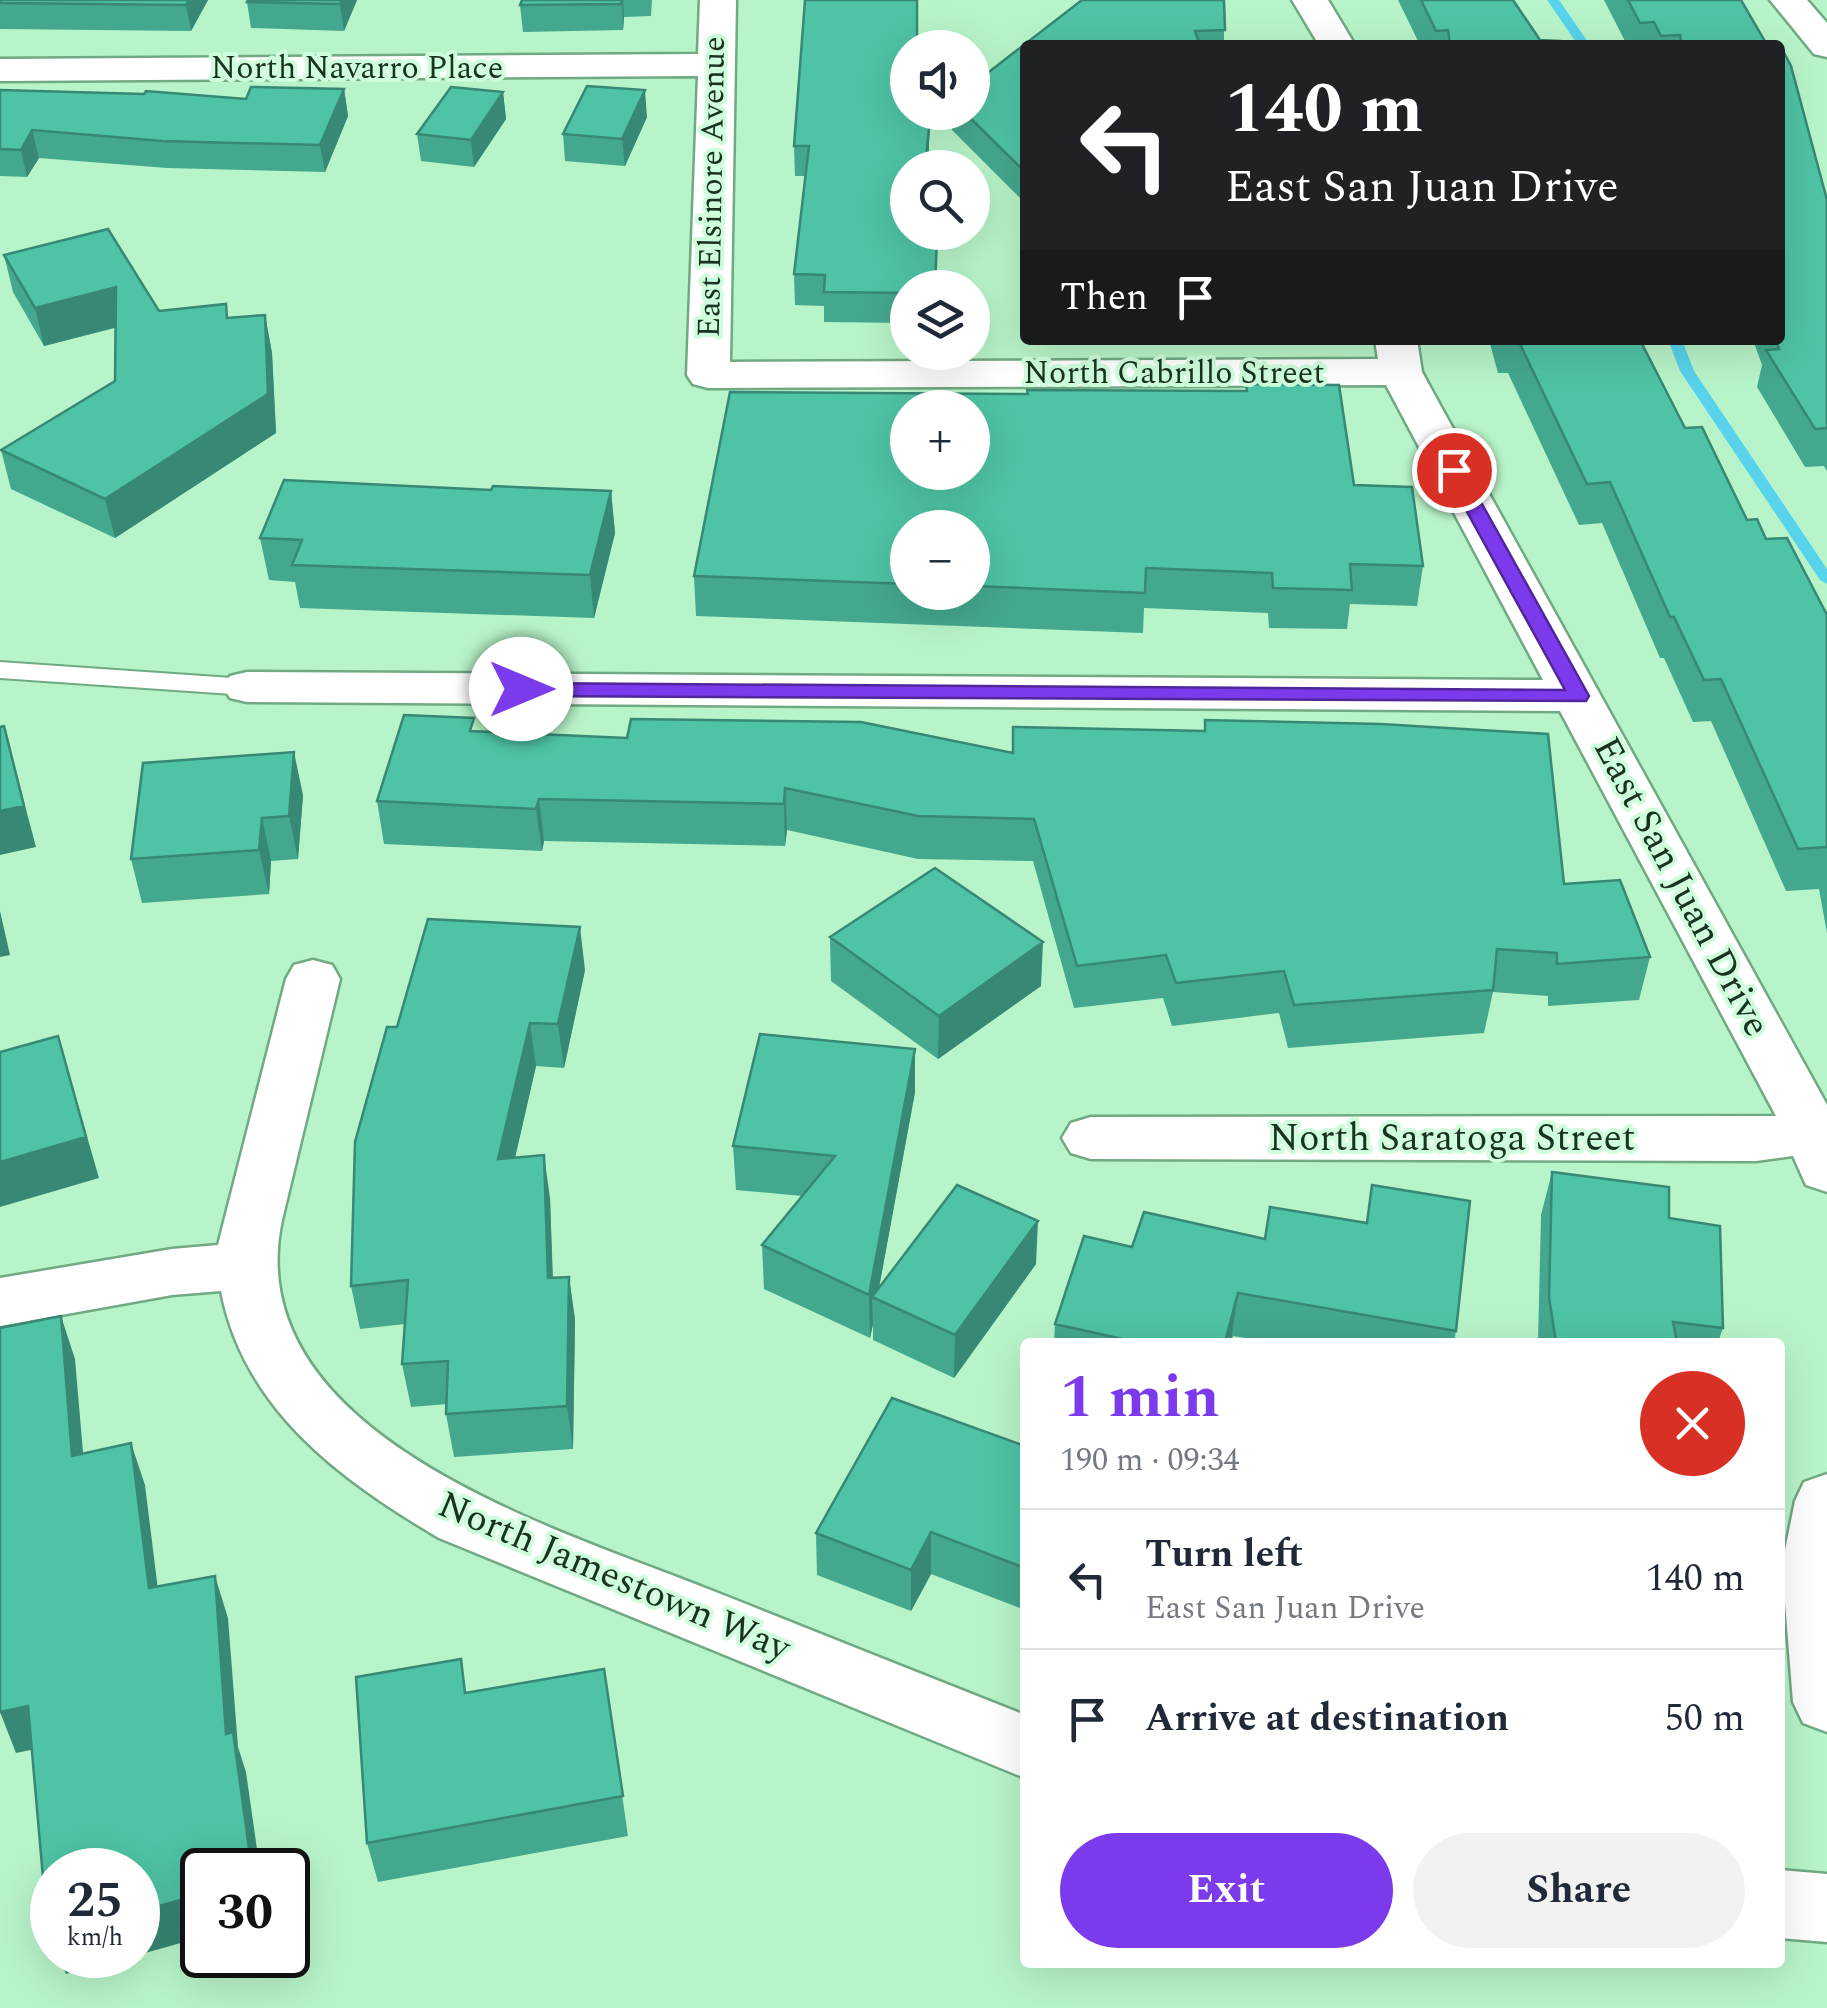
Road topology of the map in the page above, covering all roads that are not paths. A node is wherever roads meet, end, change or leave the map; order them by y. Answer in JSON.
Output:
{"nodes":[{"id":1,"x":718,"y":0,"type":"edge"},
{"id":2,"x":1310,"y":0,"type":"edge"},
{"id":3,"x":1788,"y":0,"type":"edge"},
{"id":4,"x":1334,"y":40,"type":"edge"},
{"id":5,"x":1827,"y":46,"type":"edge"},
{"id":6,"x":713,"y":65,"type":"junction"},
{"id":7,"x":0,"y":70,"type":"edge"},
{"id":8,"x":1398,"y":356,"type":"edge"},
{"id":9,"x":708,"y":375,"type":"joint"},
{"id":10,"x":0,"y":670,"type":"edge"},
{"id":11,"x":246,"y":687,"type":"joint"},
{"id":12,"x":1579,"y":696,"type":"junction"},
{"id":13,"x":314,"y":979,"type":"dead end"},
{"id":14,"x":1090,"y":1138,"type":"dead end"},
{"id":15,"x":1820,"y":1151,"type":"edge"},
{"id":16,"x":247,"y":1266,"type":"junction"},
{"id":17,"x":0,"y":1302,"type":"edge"},
{"id":18,"x":1827,"y":1501,"type":"edge"},
{"id":19,"x":1827,"y":1702,"type":"edge"},
{"id":20,"x":1020,"y":1745,"type":"edge"},
{"id":21,"x":1785,"y":1904,"type":"edge"},
{"id":22,"x":1827,"y":1908,"type":"edge"}],
"edges":[{"from":1,"to":6,"type":"street","name":"East Elsinore Avenue"},
{"from":2,"to":4,"type":"street"},
{"from":3,"to":5,"type":"street"},
{"from":6,"to":7,"type":"street","name":"North Navarro Place"},
{"from":6,"to":9,"type":"street","name":"East Elsinore Avenue"},
{"from":8,"to":9,"type":"street","name":"North Cabrillo Street"},
{"from":8,"to":12,"type":"street","name":"East San Juan Drive"},
{"from":10,"to":11,"type":"lane"},
{"from":11,"to":12,"type":"street"},
{"from":12,"to":15,"type":"street","name":"East San Juan Drive"},
{"from":13,"to":16,"type":"street","name":"North Jamestown Way"},
{"from":14,"to":15,"type":"street","name":"North Saratoga Street"},
{"from":16,"to":17,"type":"street"},
{"from":16,"to":20,"type":"street","name":"North Jamestown Way"},
{"from":18,"to":19,"type":"street"},
{"from":21,"to":22,"type":"street"}]}
